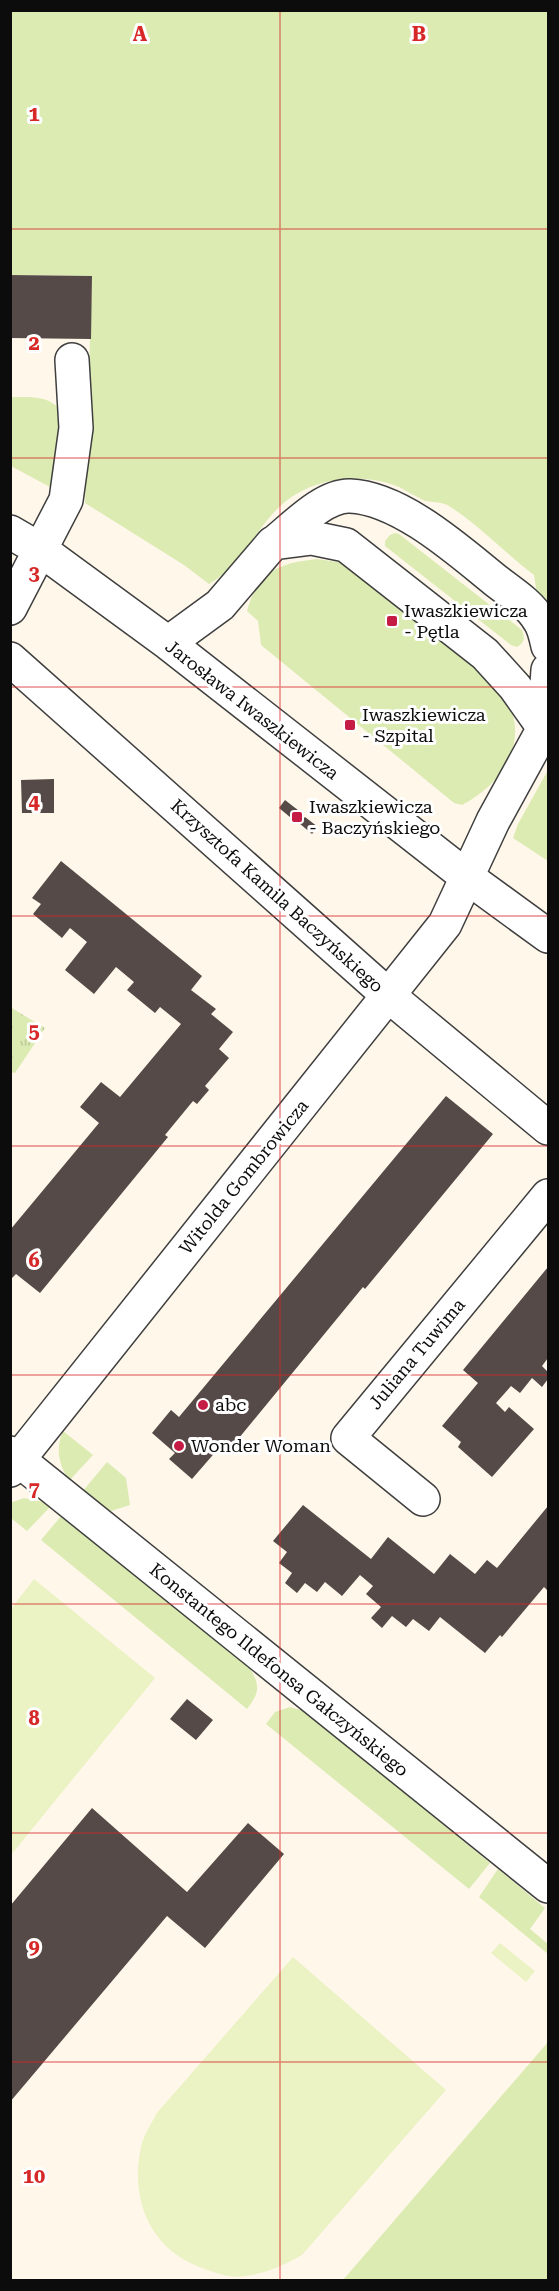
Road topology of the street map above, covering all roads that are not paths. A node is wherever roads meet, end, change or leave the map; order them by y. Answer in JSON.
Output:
{"nodes":[{"id":1,"x":72,"y":360,"type":"dead end"},
{"id":2,"x":10,"y":532,"type":"edge"},
{"id":3,"x":273,"y":543,"type":"junction"},
{"id":4,"x":41,"y":550,"type":"junction"},
{"id":5,"x":10,"y":608,"type":"edge"},
{"id":6,"x":168,"y":644,"type":"junction"},
{"id":7,"x":549,"y":646,"type":"edge"},
{"id":8,"x":10,"y":659,"type":"edge"},
{"id":9,"x":549,"y":670,"type":"edge"},
{"id":10,"x":544,"y":728,"type":"junction"},
{"id":11,"x":467,"y":877,"type":"junction"},
{"id":12,"x":549,"y":936,"type":"edge"},
{"id":13,"x":389,"y":996,"type":"junction"},
{"id":14,"x":549,"y":1128,"type":"edge"},
{"id":15,"x":549,"y":1196,"type":"edge"},
{"id":16,"x":13,"y":1461,"type":"edge"},
{"id":17,"x":423,"y":1499,"type":"dead end"},
{"id":18,"x":549,"y":1886,"type":"edge"}],
"edges":[{"from":1,"to":4,"type":"street"},
{"from":2,"to":4,"type":"street","name":"Jarosława Iwaszkiewicza"},
{"from":3,"to":6,"type":"street"},
{"from":3,"to":7,"type":"street"},
{"from":3,"to":10,"type":"street"},
{"from":4,"to":5,"type":"street"},
{"from":4,"to":6,"type":"street","name":"Jarosława Iwaszkiewicza"},
{"from":6,"to":11,"type":"street","name":"Jarosława Iwaszkiewicza"},
{"from":8,"to":13,"type":"street","name":"Krzysztofa Kamila Baczyńskiego"},
{"from":9,"to":10,"type":"street"},
{"from":10,"to":11,"type":"street","name":"Witolda Gombrowicza"},
{"from":11,"to":12,"type":"street","name":"Jarosława Iwaszkiewicza"},
{"from":11,"to":13,"type":"street","name":"Witolda Gombrowicza"},
{"from":13,"to":14,"type":"street","name":"Krzysztofa Kamila Baczyńskiego"},
{"from":13,"to":16,"type":"street","name":"Witolda Gombrowicza"},
{"from":15,"to":17,"type":"street","name":"Juliana Tuwima"},
{"from":16,"to":18,"type":"street","name":"Konstantego Ildefonsa Gałczyńskiego"}]}
